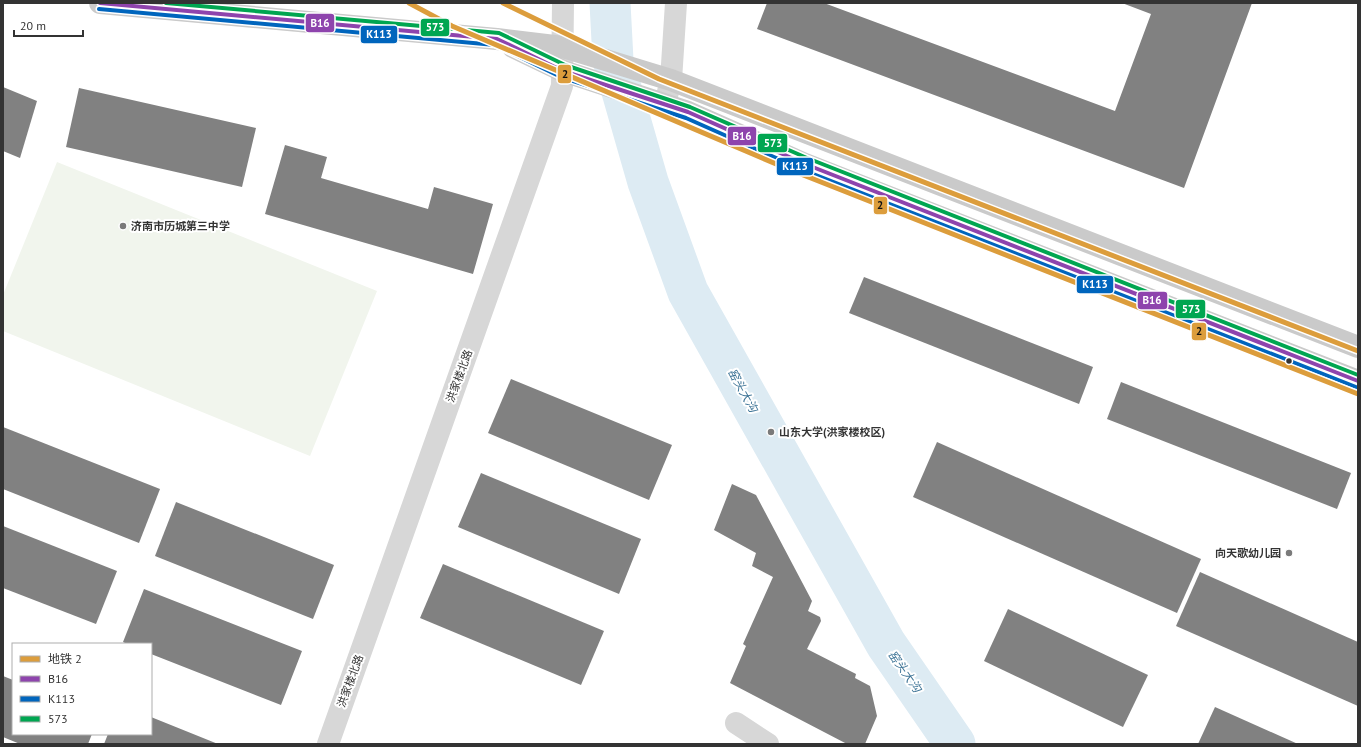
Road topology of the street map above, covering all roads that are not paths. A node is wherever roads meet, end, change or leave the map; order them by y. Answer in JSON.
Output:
{"nodes":[{"id":1,"x":100,"y":3,"type":"edge"},
{"id":2,"x":563,"y":3,"type":"edge"},
{"id":3,"x":676,"y":3,"type":"edge"},
{"id":4,"x":497,"y":39,"type":"junction"},
{"id":5,"x":563,"y":47,"type":"junction"},
{"id":6,"x":563,"y":71,"type":"junction"},
{"id":7,"x":671,"y":80,"type":"junction"},
{"id":8,"x":665,"y":104,"type":"junction"},
{"id":9,"x":1358,"y":347,"type":"edge"},
{"id":10,"x":1358,"y":381,"type":"edge"},
{"id":11,"x":736,"y":724,"type":"dead end"},
{"id":12,"x":328,"y":744,"type":"edge"},
{"id":13,"x":768,"y":744,"type":"edge"}],
"edges":[{"from":1,"to":4,"type":"main road"},
{"from":2,"to":5,"type":"street","name":"洪家楼北路"},
{"from":3,"to":7,"type":"street"},
{"from":4,"to":5,"type":"main road"},
{"from":4,"to":6,"type":"main road"},
{"from":5,"to":6,"type":"street","name":"洪家楼北路"},
{"from":5,"to":7,"type":"main road"},
{"from":6,"to":8,"type":"main road"},
{"from":6,"to":12,"type":"street","name":"洪家楼北路"},
{"from":7,"to":8,"type":"street"},
{"from":7,"to":9,"type":"main road"},
{"from":8,"to":10,"type":"main road"},
{"from":11,"to":13,"type":"street"}]}
